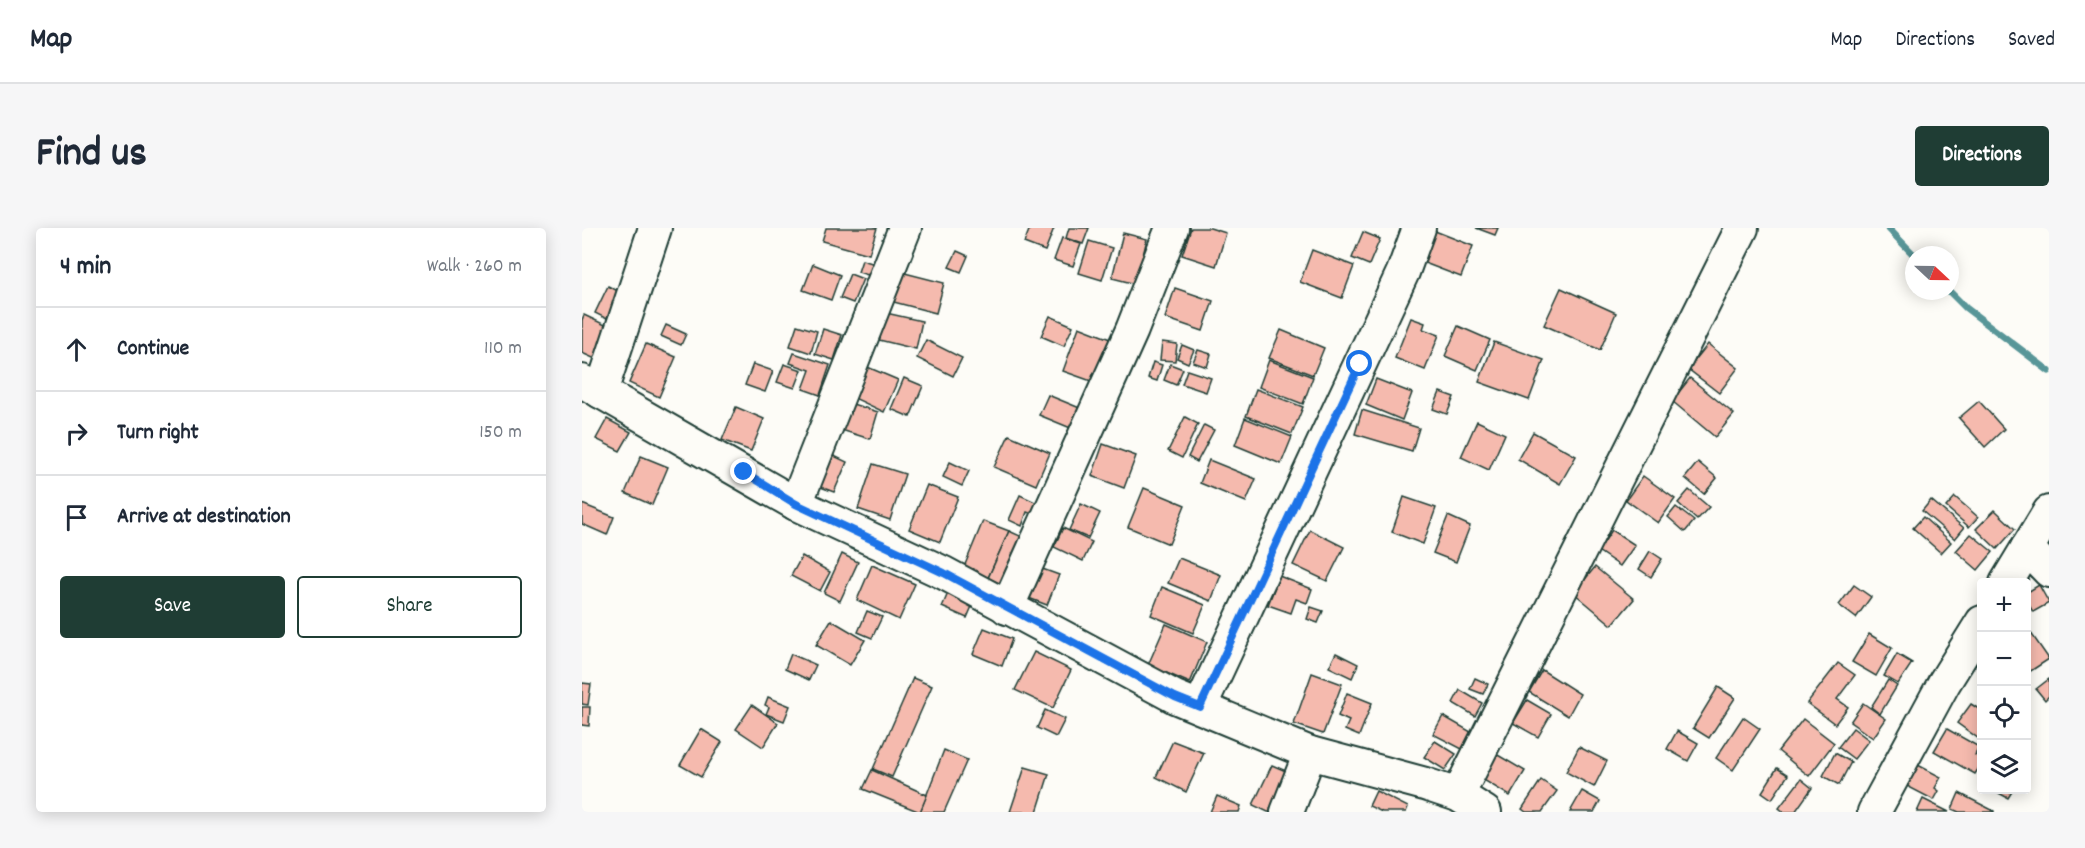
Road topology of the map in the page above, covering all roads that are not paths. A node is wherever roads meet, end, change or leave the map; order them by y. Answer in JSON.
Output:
{"nodes":[{"id":1,"x":655,"y":228,"type":"edge"},
{"id":2,"x":905,"y":228,"type":"edge"},
{"id":3,"x":1172,"y":228,"type":"edge"},
{"id":4,"x":1419,"y":228,"type":"edge"},
{"id":5,"x":1742,"y":228,"type":"edge"},
{"id":6,"x":592,"y":387,"type":"edge"},
{"id":7,"x":796,"y":504,"type":"junction"},
{"id":8,"x":2049,"y":512,"type":"edge"},
{"id":9,"x":2027,"y":548,"type":"junction"},
{"id":10,"x":2049,"y":571,"type":"edge"},
{"id":11,"x":2008,"y":578,"type":"edge"},
{"id":12,"x":1007,"y":608,"type":"junction"},
{"id":13,"x":1977,"y":630,"type":"edge"},
{"id":14,"x":1200,"y":707,"type":"junction"},
{"id":15,"x":1310,"y":753,"type":"junction"},
{"id":16,"x":1458,"y":795,"type":"junction"},
{"id":17,"x":1287,"y":812,"type":"edge"},
{"id":18,"x":1485,"y":812,"type":"edge"},
{"id":19,"x":1874,"y":812,"type":"edge"}],
"edges":[{"from":1,"to":6,"type":"street"},
{"from":2,"to":7,"type":"street"},
{"from":3,"to":12,"type":"street"},
{"from":4,"to":14,"type":"street"},
{"from":5,"to":16,"type":"street"},
{"from":6,"to":7,"type":"street"},
{"from":7,"to":12,"type":"street"},
{"from":8,"to":9,"type":"street"},
{"from":9,"to":10,"type":"street"},
{"from":9,"to":11,"type":"street"},
{"from":12,"to":14,"type":"street"},
{"from":13,"to":19,"type":"street"},
{"from":14,"to":15,"type":"street"},
{"from":15,"to":16,"type":"street"},
{"from":15,"to":17,"type":"street"},
{"from":16,"to":18,"type":"street"}]}
